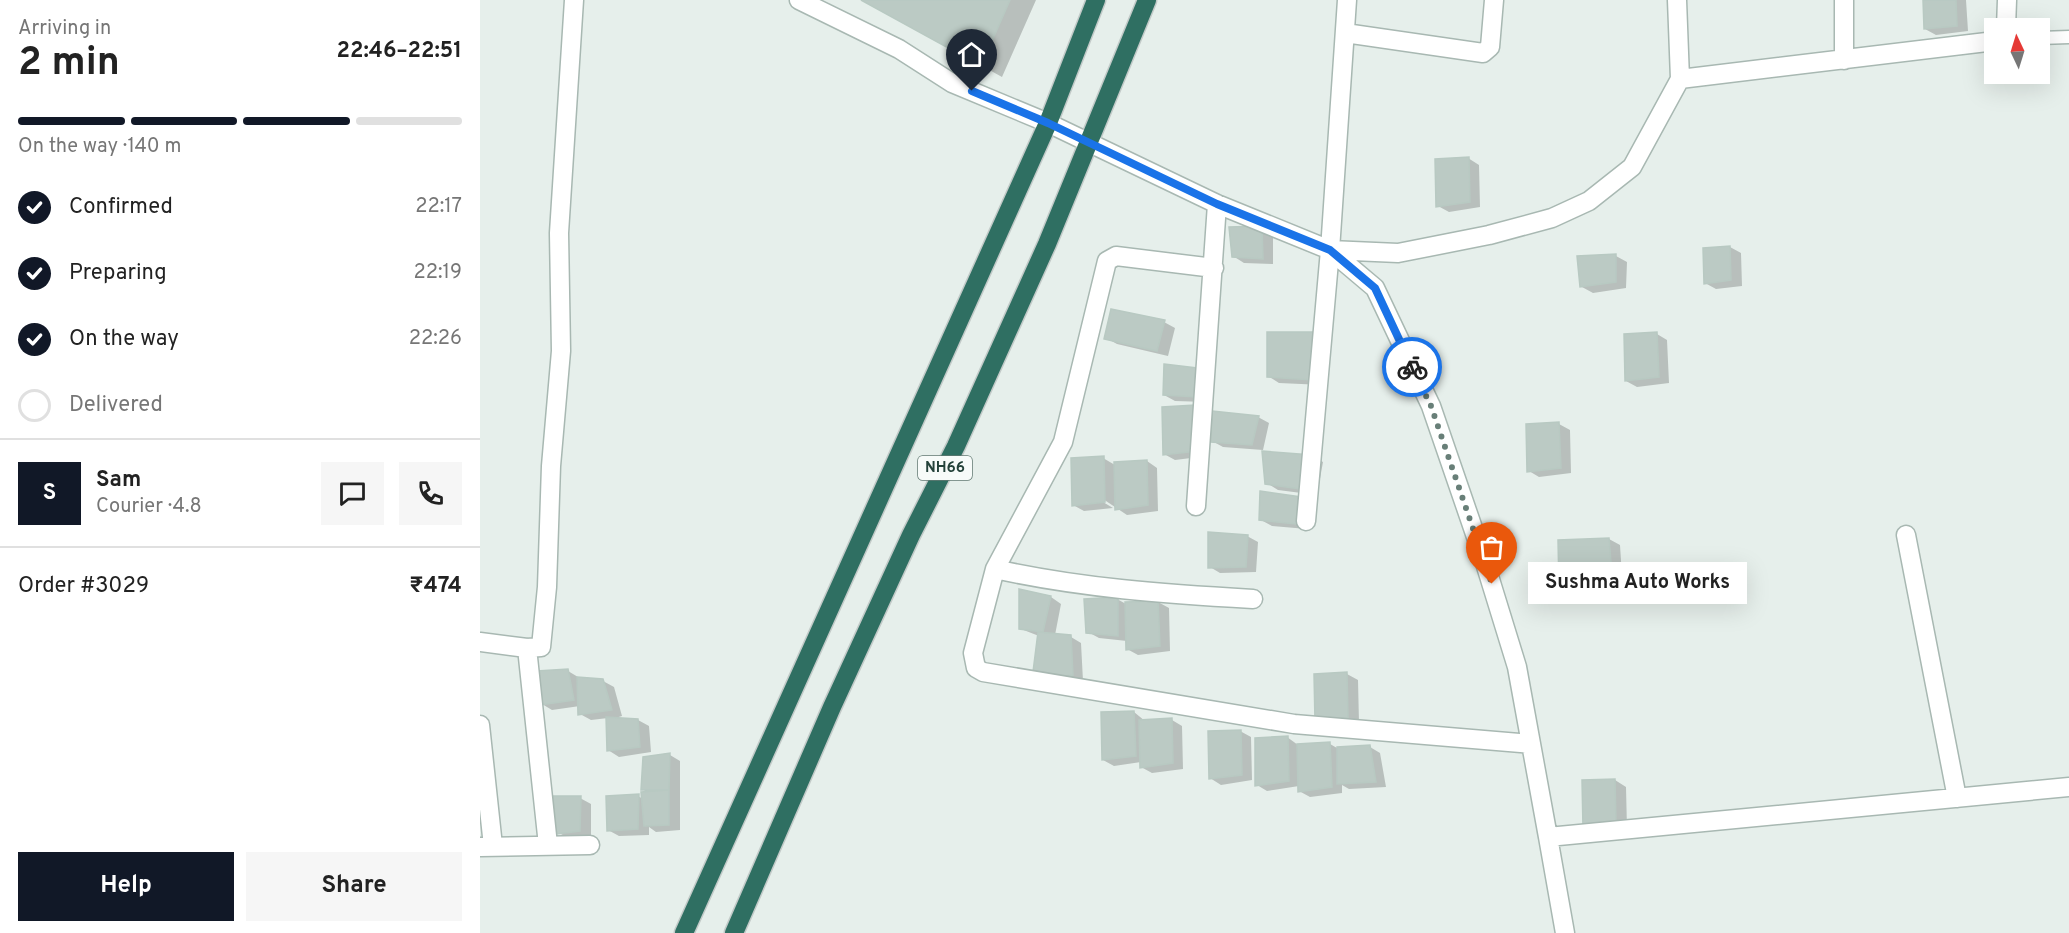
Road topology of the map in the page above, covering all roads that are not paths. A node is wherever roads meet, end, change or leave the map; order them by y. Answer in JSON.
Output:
{"nodes":[{"id":1,"x":574,"y":0,"type":"edge"},
{"id":2,"x":799,"y":0,"type":"edge"},
{"id":3,"x":1096,"y":0,"type":"edge"},
{"id":4,"x":1147,"y":0,"type":"edge"},
{"id":5,"x":1347,"y":0,"type":"edge"},
{"id":6,"x":1494,"y":0,"type":"edge"},
{"id":7,"x":1677,"y":0,"type":"edge"},
{"id":8,"x":1844,"y":0,"type":"edge"},
{"id":9,"x":2007,"y":0,"type":"edge"},
{"id":10,"x":2007,"y":18,"type":"edge"},
{"id":11,"x":1345,"y":33,"type":"junction"},
{"id":12,"x":2069,"y":37,"type":"edge"},
{"id":13,"x":2050,"y":38,"type":"edge"},
{"id":14,"x":1984,"y":41,"type":"edge"},
{"id":15,"x":1844,"y":60,"type":"junction"},
{"id":16,"x":1680,"y":80,"type":"junction"},
{"id":17,"x":1048,"y":123,"type":"junction"},
{"id":18,"x":1088,"y":144,"type":"junction"},
{"id":19,"x":1217,"y":204,"type":"junction"},
{"id":20,"x":1330,"y":250,"type":"junction"},
{"id":21,"x":1214,"y":268,"type":"junction"},
{"id":22,"x":1196,"y":506,"type":"dead end"},
{"id":23,"x":1306,"y":521,"type":"dead end"},
{"id":24,"x":1906,"y":535,"type":"dead end"},
{"id":25,"x":994,"y":569,"type":"junction"},
{"id":26,"x":1253,"y":599,"type":"dead end"},
{"id":27,"x":480,"y":642,"type":"edge"},
{"id":28,"x":527,"y":648,"type":"junction"},
{"id":29,"x":480,"y":725,"type":"edge"},
{"id":30,"x":1531,"y":744,"type":"junction"},
{"id":31,"x":2069,"y":787,"type":"edge"},
{"id":32,"x":1957,"y":798,"type":"junction"},
{"id":33,"x":1548,"y":837,"type":"junction"},
{"id":34,"x":548,"y":845,"type":"junction"},
{"id":35,"x":590,"y":845,"type":"dead end"},
{"id":36,"x":487,"y":847,"type":"edge"},
{"id":37,"x":684,"y":933,"type":"edge"},
{"id":38,"x":734,"y":933,"type":"edge"},
{"id":39,"x":1565,"y":933,"type":"edge"}],
"edges":[{"from":1,"to":28,"type":"street"},
{"from":2,"to":17,"type":"street"},
{"from":3,"to":17,"type":"highway","number":"NH66"},
{"from":4,"to":18,"type":"highway","number":"NH66"},
{"from":5,"to":11,"type":"street"},
{"from":6,"to":11,"type":"street"},
{"from":7,"to":16,"type":"street"},
{"from":8,"to":15,"type":"street"},
{"from":9,"to":10,"type":"street"},
{"from":11,"to":20,"type":"street"},
{"from":12,"to":13,"type":"lane"},
{"from":14,"to":15,"type":"street"},
{"from":15,"to":16,"type":"street"},
{"from":16,"to":20,"type":"street"},
{"from":17,"to":18,"type":"street"},
{"from":17,"to":37,"type":"highway","number":"NH66"},
{"from":18,"to":19,"type":"street"},
{"from":18,"to":38,"type":"highway","number":"NH66"},
{"from":19,"to":20,"type":"street"},
{"from":19,"to":21,"type":"street"},
{"from":20,"to":23,"type":"street"},
{"from":20,"to":30,"type":"street"},
{"from":21,"to":22,"type":"street"},
{"from":21,"to":25,"type":"street"},
{"from":24,"to":32,"type":"street"},
{"from":25,"to":26,"type":"street"},
{"from":25,"to":30,"type":"street"},
{"from":27,"to":28,"type":"street"},
{"from":28,"to":34,"type":"street"},
{"from":29,"to":36,"type":"street"},
{"from":30,"to":33,"type":"street"},
{"from":31,"to":32,"type":"street"},
{"from":32,"to":33,"type":"street"},
{"from":33,"to":39,"type":"street"},
{"from":34,"to":35,"type":"street"},
{"from":34,"to":36,"type":"street"}]}
